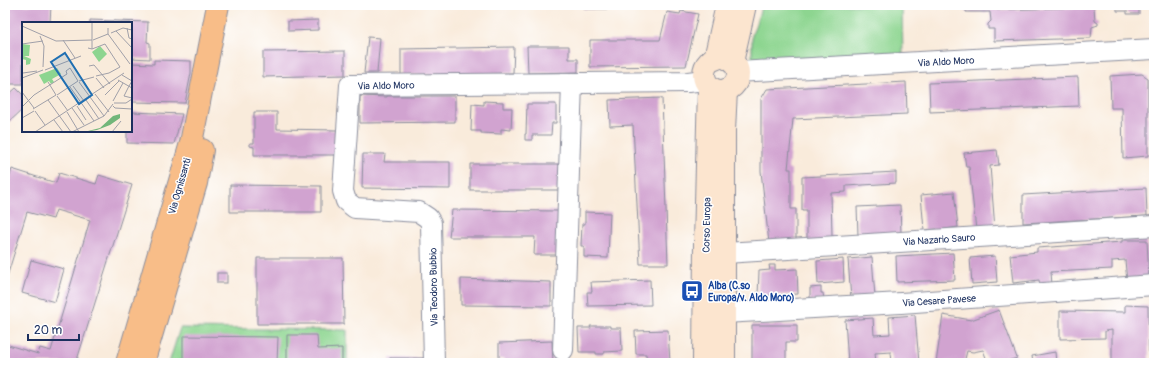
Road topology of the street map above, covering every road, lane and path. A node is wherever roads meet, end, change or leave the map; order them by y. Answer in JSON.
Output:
{"nodes":[{"id":1,"x":218,"y":5,"type":"edge"},
{"id":2,"x":229,"y":5,"type":"edge"},
{"id":3,"x":727,"y":5,"type":"edge"},
{"id":4,"x":744,"y":5,"type":"edge"},
{"id":5,"x":1154,"y":49,"type":"edge"},
{"id":6,"x":721,"y":75,"type":"junction"},
{"id":7,"x":572,"y":83,"type":"junction"},
{"id":8,"x":424,"y":214,"type":"joint"},
{"id":9,"x":1154,"y":226,"type":"edge"},
{"id":10,"x":725,"y":253,"type":"junction"},
{"id":11,"x":1154,"y":286,"type":"edge"},
{"id":12,"x":724,"y":313,"type":"junction"},
{"id":13,"x":563,"y":350,"type":"dead end"},
{"id":14,"x":127,"y":363,"type":"edge"},
{"id":15,"x":143,"y":363,"type":"edge"},
{"id":16,"x":434,"y":363,"type":"edge"},
{"id":17,"x":704,"y":363,"type":"edge"},
{"id":18,"x":724,"y":363,"type":"edge"}],
"edges":[{"from":1,"to":14,"type":"main road","name":"Via Ognissanti"},
{"from":2,"to":15,"type":"main road","name":"Via Ognissanti"},
{"from":3,"to":6,"type":"main road","name":"Corso Europa"},
{"from":4,"to":6,"type":"main road","name":"Corso Europa"},
{"from":5,"to":6,"type":"street","name":"Via Aldo Moro"},
{"from":6,"to":7,"type":"street","name":"Via Aldo Moro"},
{"from":6,"to":10,"type":"main road","name":"Corso Europa"},
{"from":6,"to":17,"type":"main road","name":"Corso Europa"},
{"from":7,"to":8,"type":"street","name":"Via Aldo Moro"},
{"from":7,"to":13,"type":"street"},
{"from":8,"to":16,"type":"street","name":"Via Teodoro Bubbio"},
{"from":9,"to":10,"type":"street","name":"Via Nazario Sauro"},
{"from":10,"to":12,"type":"main road","name":"Corso Europa"},
{"from":11,"to":12,"type":"street","name":"Via Cesare Pavese"},
{"from":12,"to":18,"type":"main road","name":"Corso Europa"}]}
